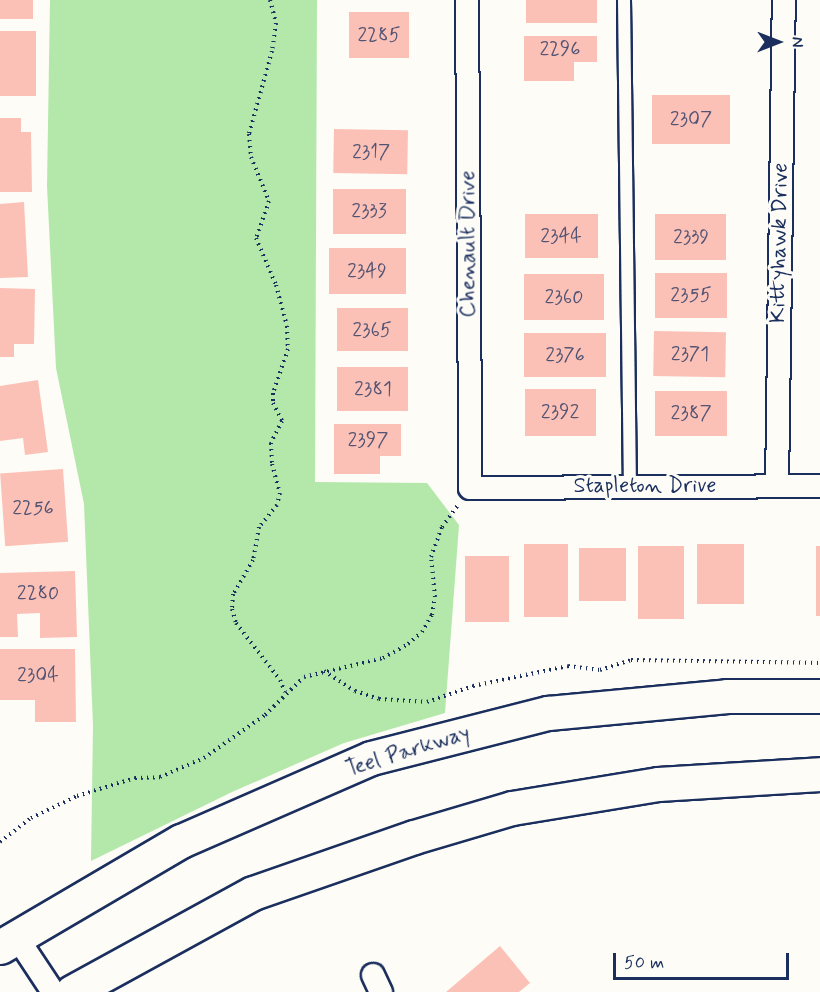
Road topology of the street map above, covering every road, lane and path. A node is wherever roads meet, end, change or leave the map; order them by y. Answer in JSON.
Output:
{"nodes":[{"id":1,"x":270,"y":0,"type":"edge"},
{"id":2,"x":467,"y":0,"type":"edge"},
{"id":3,"x":624,"y":0,"type":"edge"},
{"id":4,"x":784,"y":0,"type":"edge"},
{"id":5,"x":777,"y":486,"type":"junction"},
{"id":6,"x":820,"y":486,"type":"edge"},
{"id":7,"x":630,"y":487,"type":"junction"},
{"id":8,"x":470,"y":488,"type":"junction"},
{"id":9,"x":820,"y":663,"type":"edge"},
{"id":10,"x":324,"y":671,"type":"junction"},
{"id":11,"x":285,"y":692,"type":"junction"},
{"id":12,"x":820,"y":696,"type":"edge"},
{"id":13,"x":820,"y":774,"type":"edge"},
{"id":14,"x":0,"y":842,"type":"edge"},
{"id":15,"x":8,"y":941,"type":"edge"},
{"id":16,"x":53,"y":992,"type":"edge"},
{"id":17,"x":72,"y":992,"type":"edge"}],
"edges":[{"from":1,"to":11,"type":"path"},
{"from":2,"to":8,"type":"street","name":"Chenault Drive"},
{"from":3,"to":7,"type":"lane"},
{"from":4,"to":5,"type":"street","name":"Kittyhawk Drive"},
{"from":5,"to":6,"type":"street","name":"Stapleton Drive"},
{"from":5,"to":7,"type":"street","name":"Stapleton Drive"},
{"from":7,"to":8,"type":"street","name":"Stapleton Drive"},
{"from":8,"to":10,"type":"path"},
{"from":9,"to":10,"type":"path"},
{"from":10,"to":11,"type":"path"},
{"from":11,"to":14,"type":"path"},
{"from":12,"to":15,"type":"main road","name":"Teel Parkway"},
{"from":13,"to":17,"type":"main road"},
{"from":15,"to":16,"type":"street"}]}
